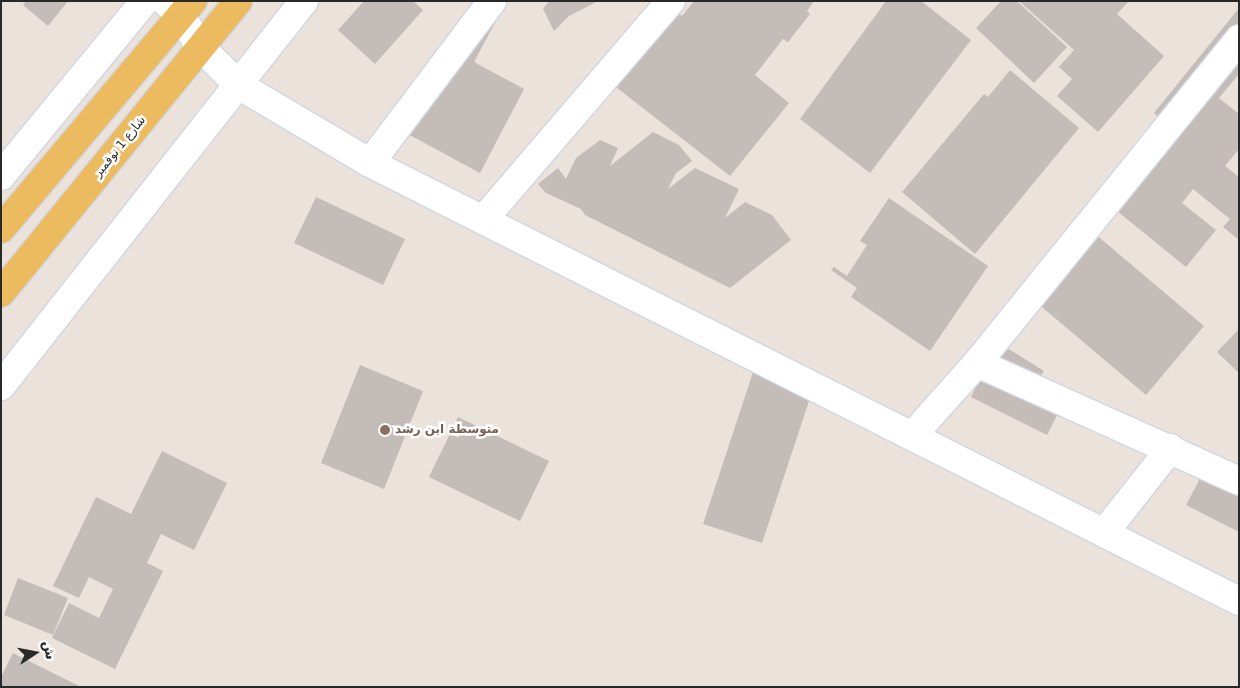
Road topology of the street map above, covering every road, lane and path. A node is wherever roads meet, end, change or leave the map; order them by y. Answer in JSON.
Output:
{"nodes":[{"id":1,"x":145,"y":1,"type":"edge"},
{"id":2,"x":238,"y":1,"type":"edge"},
{"id":3,"x":304,"y":1,"type":"edge"},
{"id":4,"x":492,"y":1,"type":"edge"},
{"id":5,"x":671,"y":1,"type":"edge"},
{"id":6,"x":180,"y":6,"type":"edge"},
{"id":7,"x":1239,"y":39,"type":"edge"},
{"id":8,"x":200,"y":48,"type":"junction"},
{"id":9,"x":240,"y":86,"type":"junction"},
{"id":10,"x":370,"y":163,"type":"junction"},
{"id":11,"x":1,"y":176,"type":"edge"},
{"id":12,"x":483,"y":220,"type":"junction"},
{"id":13,"x":1,"y":229,"type":"edge"},
{"id":14,"x":1,"y":293,"type":"edge"},
{"id":15,"x":977,"y":363,"type":"junction"},
{"id":16,"x":1,"y":386,"type":"edge"},
{"id":17,"x":912,"y":436,"type":"junction"},
{"id":18,"x":1171,"y":448,"type":"junction"},
{"id":19,"x":1239,"y":481,"type":"edge"},
{"id":20,"x":1104,"y":533,"type":"junction"},
{"id":21,"x":1239,"y":601,"type":"edge"}],
"edges":[{"from":1,"to":11,"type":"street"},
{"from":2,"to":8,"type":"main road","name":"شارع 1 نوفمبر"},
{"from":3,"to":9,"type":"street"},
{"from":4,"to":10,"type":"street"},
{"from":5,"to":12,"type":"street"},
{"from":6,"to":8,"type":"street"},
{"from":6,"to":13,"type":"main road"},
{"from":7,"to":15,"type":"street"},
{"from":8,"to":9,"type":"street"},
{"from":8,"to":14,"type":"main road","name":"شارع 1 نوفمبر"},
{"from":9,"to":10,"type":"street"},
{"from":9,"to":16,"type":"street"},
{"from":10,"to":12,"type":"street"},
{"from":12,"to":17,"type":"street"},
{"from":15,"to":17,"type":"street"},
{"from":15,"to":18,"type":"street"},
{"from":17,"to":20,"type":"street"},
{"from":18,"to":19,"type":"street"},
{"from":18,"to":20,"type":"street"},
{"from":20,"to":21,"type":"street"}]}
